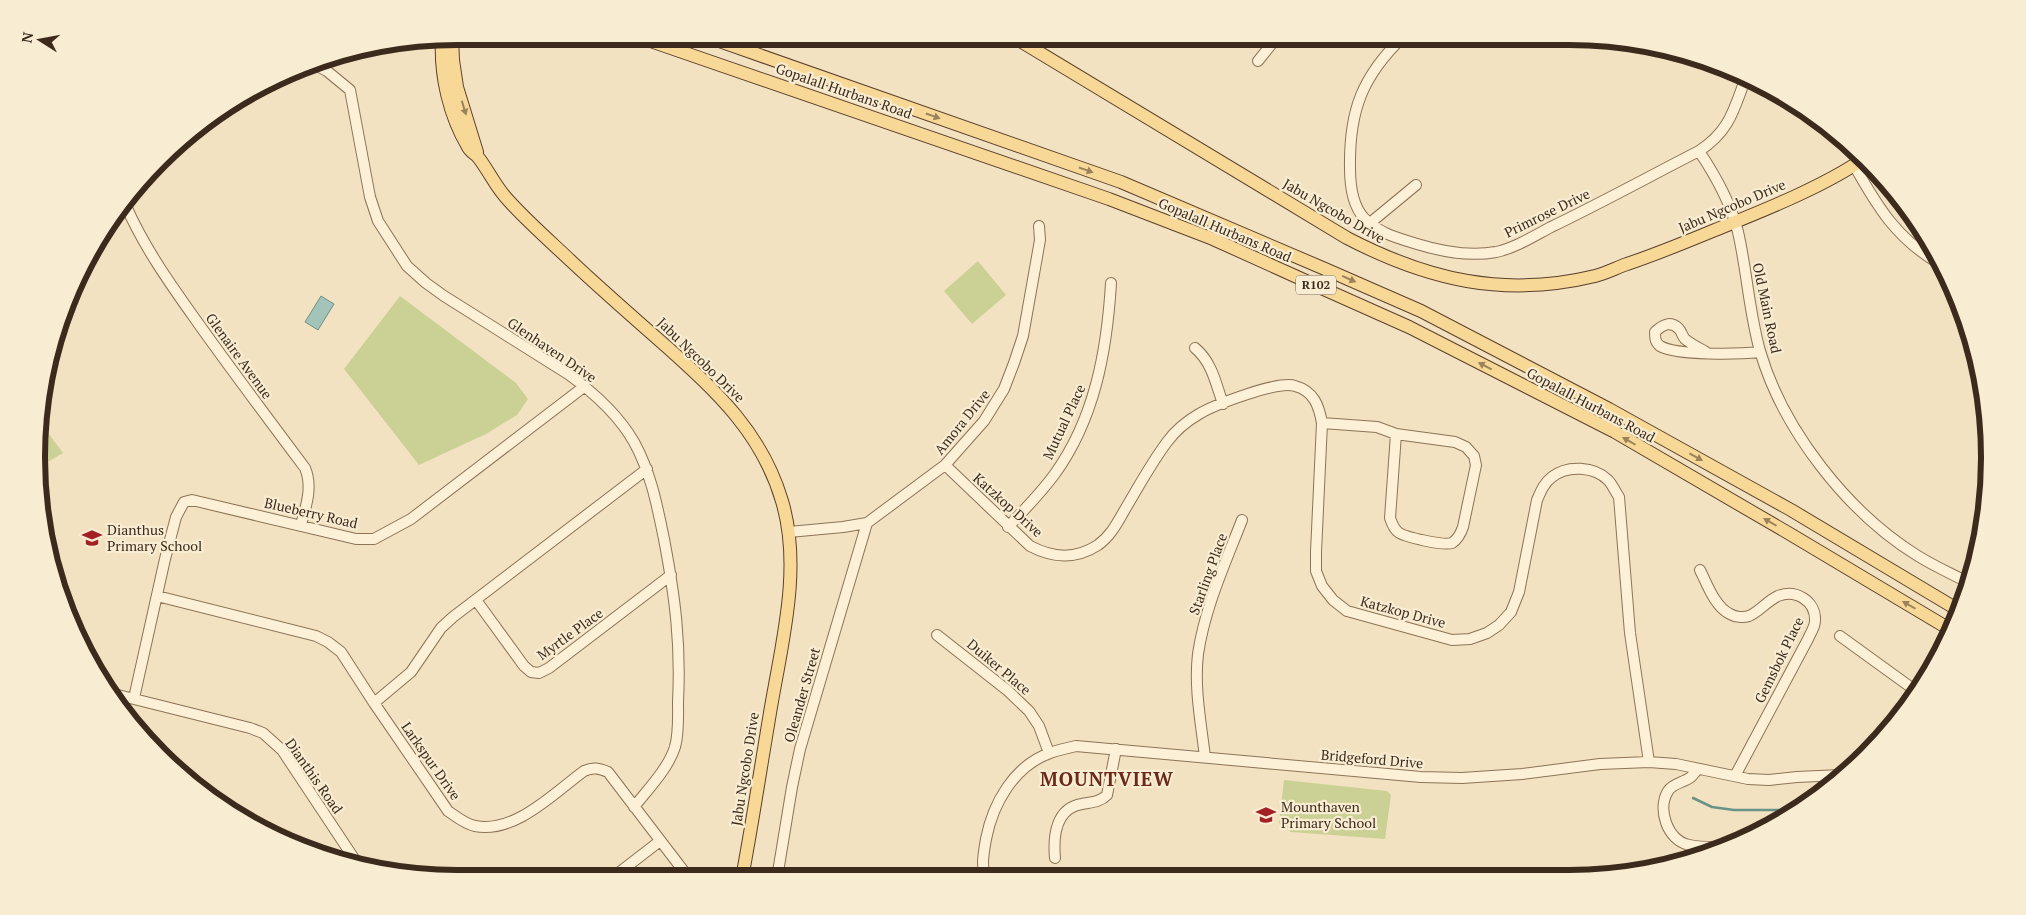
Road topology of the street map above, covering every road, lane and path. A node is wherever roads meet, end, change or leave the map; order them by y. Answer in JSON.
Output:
{"nodes":[{"id":1,"x":452,"y":45,"type":"edge"},
{"id":2,"x":662,"y":45,"type":"edge"},
{"id":3,"x":731,"y":45,"type":"edge"},
{"id":4,"x":1027,"y":45,"type":"edge"},
{"id":5,"x":1270,"y":45,"type":"edge"},
{"id":6,"x":1396,"y":45,"type":"edge"},
{"id":7,"x":439,"y":46,"type":"edge"},
{"id":8,"x":442,"y":46,"type":"edge"},
{"id":9,"x":441,"y":55,"type":"junction"},
{"id":10,"x":1258,"y":60,"type":"dead end"},
{"id":11,"x":322,"y":68,"type":"edge"},
{"id":12,"x":1743,"y":84,"type":"edge"},
{"id":13,"x":1699,"y":150,"type":"junction"},
{"id":14,"x":478,"y":157,"type":"junction"},
{"id":15,"x":1857,"y":163,"type":"edge"},
{"id":16,"x":1862,"y":168,"type":"edge"},
{"id":17,"x":1416,"y":185,"type":"dead end"},
{"id":18,"x":128,"y":210,"type":"edge"},
{"id":19,"x":1735,"y":222,"type":"junction"},
{"id":20,"x":1370,"y":223,"type":"junction"},
{"id":21,"x":1039,"y":226,"type":"dead end"},
{"id":22,"x":1929,"y":258,"type":"edge"},
{"id":23,"x":1111,"y":283,"type":"dead end"},
{"id":24,"x":1195,"y":348,"type":"dead end"},
{"id":25,"x":1706,"y":352,"type":"junction"},
{"id":26,"x":1760,"y":352,"type":"junction"},
{"id":27,"x":585,"y":386,"type":"junction"},
{"id":28,"x":1223,"y":404,"type":"junction"},
{"id":29,"x":1322,"y":423,"type":"junction"},
{"id":30,"x":1396,"y":434,"type":"junction"},
{"id":31,"x":945,"y":466,"type":"junction"},
{"id":32,"x":647,"y":468,"type":"junction"},
{"id":33,"x":1242,"y":520,"type":"dead end"},
{"id":34,"x":867,"y":523,"type":"junction"},
{"id":35,"x":301,"y":525,"type":"junction"},
{"id":36,"x":1008,"y":527,"type":"junction"},
{"id":37,"x":789,"y":532,"type":"junction"},
{"id":38,"x":1700,"y":570,"type":"dead end"},
{"id":39,"x":671,"y":575,"type":"junction"},
{"id":40,"x":1962,"y":579,"type":"edge"},
{"id":41,"x":157,"y":596,"type":"junction"},
{"id":42,"x":476,"y":600,"type":"junction"},
{"id":43,"x":1953,"y":607,"type":"edge"},
{"id":44,"x":1945,"y":626,"type":"edge"},
{"id":45,"x":937,"y":634,"type":"dead end"},
{"id":46,"x":1840,"y":636,"type":"dead end"},
{"id":47,"x":1911,"y":687,"type":"edge"},
{"id":48,"x":121,"y":695,"type":"edge"},
{"id":49,"x":134,"y":698,"type":"junction"},
{"id":50,"x":374,"y":703,"type":"junction"},
{"id":51,"x":1116,"y":749,"type":"junction"},
{"id":52,"x":1049,"y":753,"type":"junction"},
{"id":53,"x":1204,"y":757,"type":"junction"},
{"id":54,"x":1649,"y":762,"type":"junction"},
{"id":55,"x":1698,"y":768,"type":"junction"},
{"id":56,"x":1831,"y":775,"type":"edge"},
{"id":57,"x":1735,"y":776,"type":"junction"},
{"id":58,"x":634,"y":807,"type":"junction"},
{"id":59,"x":660,"y":842,"type":"junction"},
{"id":60,"x":1707,"y":846,"type":"edge"},
{"id":61,"x":354,"y":857,"type":"edge"},
{"id":62,"x":1055,"y":858,"type":"dead end"},
{"id":63,"x":623,"y":870,"type":"edge"},
{"id":64,"x":682,"y":870,"type":"edge"},
{"id":65,"x":743,"y":870,"type":"edge"},
{"id":66,"x":778,"y":870,"type":"edge"},
{"id":67,"x":983,"y":870,"type":"edge"}],
"edges":[{"from":1,"to":14,"type":"main road","name":"Jabu Ngcobo Drive","one_way":true},
{"from":44,"to":2,"type":"main road","name":"Gopalall Hurbans Road","number":"R102","one_way":true},
{"from":3,"to":43,"type":"main road","name":"Gopalall Hurbans Road","number":"R102","one_way":true},
{"from":4,"to":19,"type":"main road","name":"Jabu Ngcobo Drive"},
{"from":5,"to":10,"type":"street"},
{"from":6,"to":20,"type":"street"},
{"from":7,"to":9,"type":"main road"},
{"from":8,"to":9,"type":"main road","name":"Jabu Ngcobo Drive"},
{"from":9,"to":14,"type":"main road","name":"Jabu Ngcobo Drive"},
{"from":11,"to":27,"type":"street","name":"Glenhaven Drive"},
{"from":12,"to":13,"type":"street","name":"Primrose Drive"},
{"from":13,"to":19,"type":"street"},
{"from":13,"to":20,"type":"street","name":"Primrose Drive"},
{"from":14,"to":37,"type":"main road","name":"Jabu Ngcobo Drive"},
{"from":15,"to":19,"type":"main road","name":"Jabu Ngcobo Drive"},
{"from":16,"to":22,"type":"street"},
{"from":17,"to":20,"type":"street"},
{"from":18,"to":35,"type":"street","name":"Glenaire Avenue"},
{"from":19,"to":26,"type":"street","name":"Old Main Road"},
{"from":21,"to":31,"type":"street","name":"Amora Drive"},
{"from":23,"to":36,"type":"street","name":"Mutual Place"},
{"from":24,"to":28,"type":"street"},
{"from":25,"to":25,"type":"street"},
{"from":25,"to":26,"type":"street"},
{"from":26,"to":40,"type":"street","name":"Old Main Road"},
{"from":27,"to":32,"type":"street","name":"Glenhaven Drive"},
{"from":27,"to":35,"type":"street","name":"Blueberry Road"},
{"from":28,"to":29,"type":"street","name":"Katzkop Drive"},
{"from":28,"to":36,"type":"street","name":"Katzkop Drive"},
{"from":29,"to":30,"type":"street"},
{"from":29,"to":54,"type":"street","name":"Katzkop Drive"},
{"from":30,"to":30,"type":"street"},
{"from":31,"to":34,"type":"street","name":"Amora Drive"},
{"from":31,"to":36,"type":"street","name":"Katzkop Drive"},
{"from":32,"to":39,"type":"street","name":"Glenhaven Drive"},
{"from":32,"to":42,"type":"street"},
{"from":33,"to":53,"type":"street","name":"Starling Place"},
{"from":34,"to":37,"type":"street","name":"Amora Drive"},
{"from":34,"to":66,"type":"street","name":"Oleander Street"},
{"from":35,"to":41,"type":"street","name":"Blueberry Road"},
{"from":37,"to":65,"type":"main road","name":"Jabu Ngcobo Drive"},
{"from":38,"to":57,"type":"street","name":"Gemsbok Place"},
{"from":39,"to":42,"type":"street","name":"Myrtle Place"},
{"from":39,"to":58,"type":"street","name":"Glenhaven Drive"},
{"from":41,"to":49,"type":"street","name":"Blueberry Road"},
{"from":41,"to":50,"type":"street","name":"Larkspur Drive"},
{"from":42,"to":50,"type":"street"},
{"from":45,"to":52,"type":"street","name":"Duiker Place"},
{"from":46,"to":47,"type":"street"},
{"from":48,"to":49,"type":"street","name":"Dianthis Road"},
{"from":49,"to":61,"type":"street","name":"Dianthis Road"},
{"from":50,"to":58,"type":"street","name":"Larkspur Drive"},
{"from":51,"to":52,"type":"street","name":"Bridgeford Drive"},
{"from":51,"to":53,"type":"street","name":"Bridgeford Drive"},
{"from":51,"to":62,"type":"street"},
{"from":52,"to":67,"type":"street","name":"Bridgeford Drive"},
{"from":53,"to":54,"type":"street","name":"Bridgeford Drive"},
{"from":54,"to":55,"type":"street","name":"Bridgeford Drive"},
{"from":55,"to":57,"type":"street","name":"Bridgeford Drive"},
{"from":55,"to":60,"type":"street"},
{"from":56,"to":57,"type":"street","name":"Bridgeford Drive"},
{"from":58,"to":59,"type":"street","name":"Larkspur Drive"},
{"from":59,"to":63,"type":"street"},
{"from":59,"to":64,"type":"street","name":"Larkspur Drive"}]}
